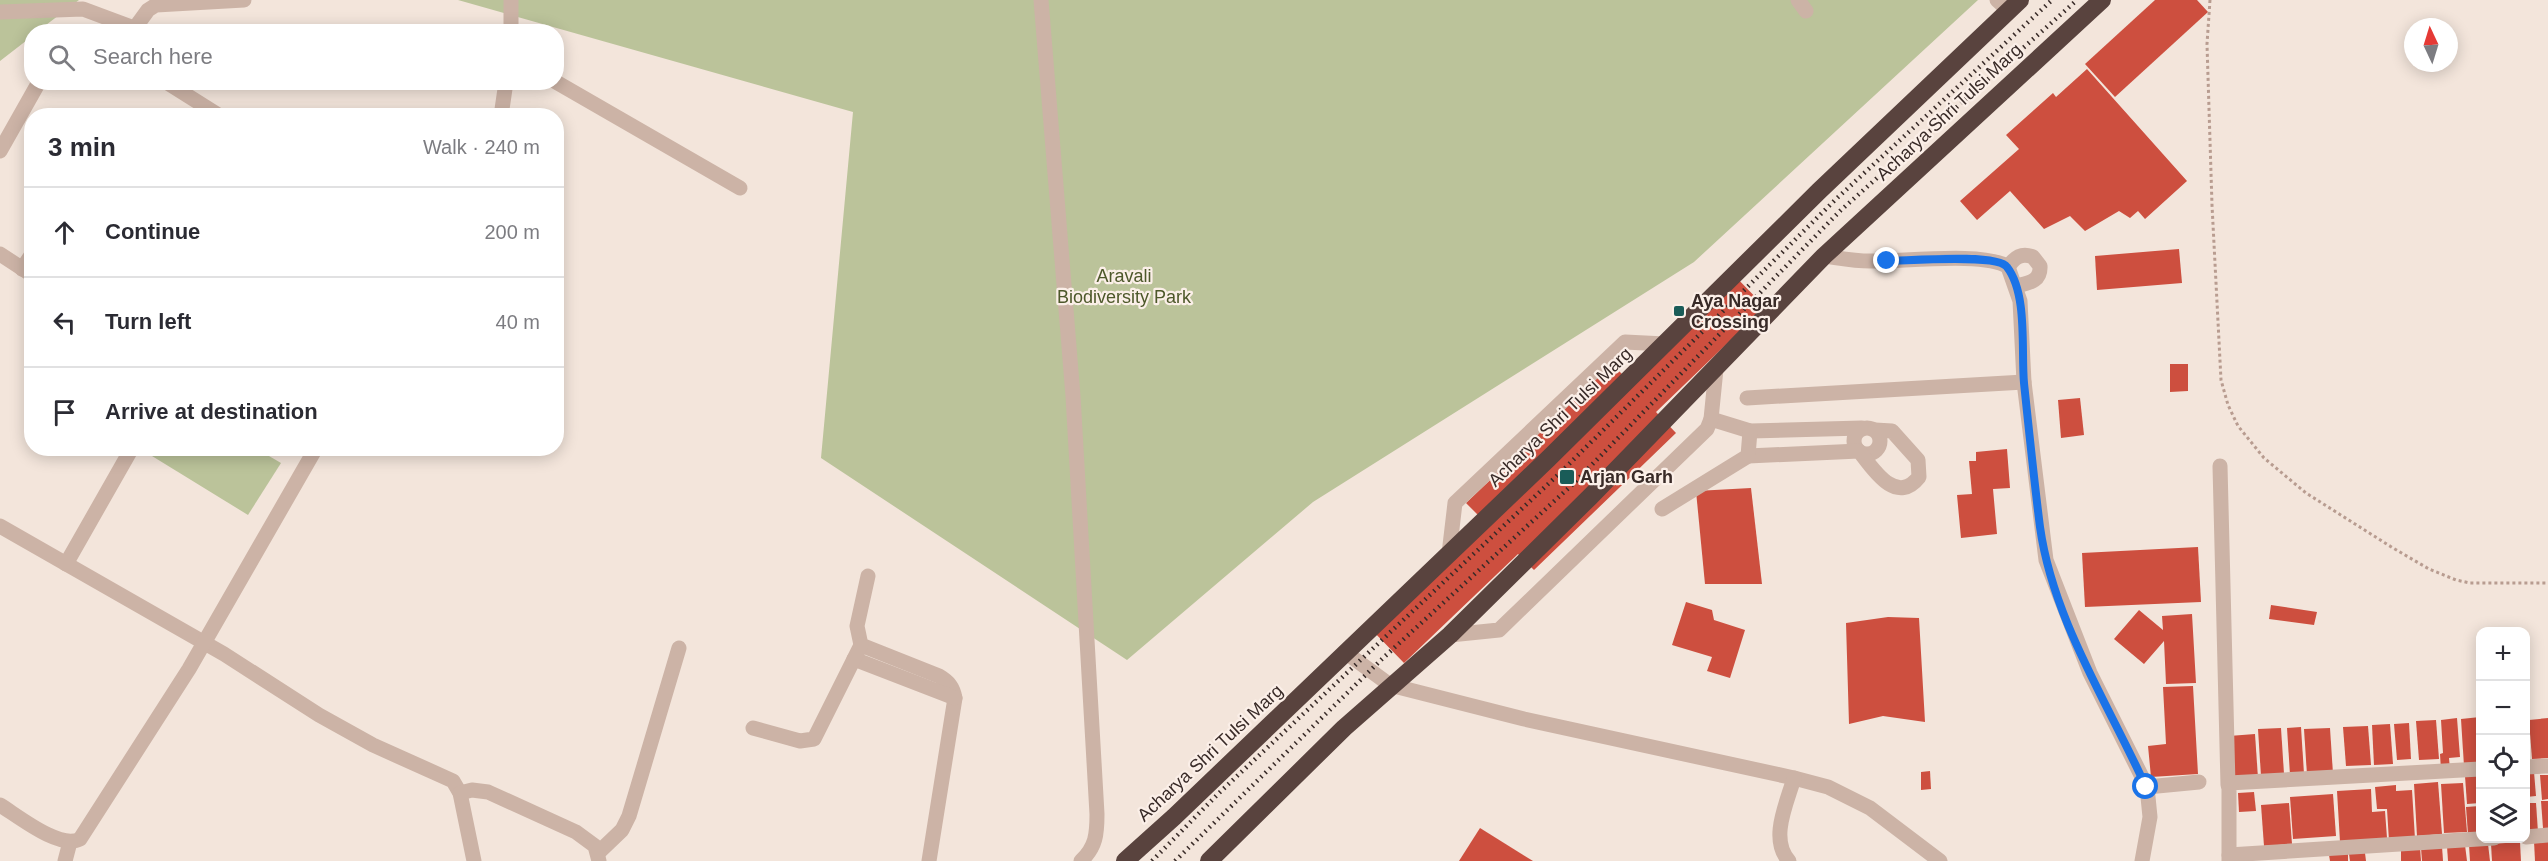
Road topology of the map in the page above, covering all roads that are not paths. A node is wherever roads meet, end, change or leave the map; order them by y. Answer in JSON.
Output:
{"nodes":[{"id":1,"x":244,"y":0,"type":"edge"},
{"id":2,"x":512,"y":0,"type":"edge"},
{"id":3,"x":1041,"y":0,"type":"edge"},
{"id":4,"x":2102,"y":0,"type":"edge"},
{"id":5,"x":2009,"y":4,"type":"edge"},
{"id":6,"x":0,"y":12,"type":"edge"},
{"id":7,"x":119,"y":24,"type":"edge"},
{"id":8,"x":138,"y":24,"type":"edge"},
{"id":9,"x":511,"y":24,"type":"edge"},
{"id":10,"x":564,"y":86,"type":"edge"},
{"id":11,"x":34,"y":90,"type":"edge"},
{"id":12,"x":179,"y":90,"type":"edge"},
{"id":13,"x":505,"y":90,"type":"edge"},
{"id":14,"x":24,"y":108,"type":"edge"},
{"id":15,"x":207,"y":108,"type":"edge"},
{"id":16,"x":502,"y":108,"type":"edge"},
{"id":17,"x":24,"y":109,"type":"edge"},
{"id":18,"x":0,"y":151,"type":"edge"},
{"id":19,"x":740,"y":188,"type":"dead end"},
{"id":20,"x":0,"y":254,"type":"edge"},
{"id":21,"x":1824,"y":256,"type":"junction"},
{"id":22,"x":2008,"y":267,"type":"junction"},
{"id":23,"x":24,"y":270,"type":"edge"},
{"id":24,"x":2016,"y":286,"type":"junction"},
{"id":25,"x":1665,"y":344,"type":"junction"},
{"id":26,"x":1716,"y":369,"type":"junction"},
{"id":27,"x":2024,"y":382,"type":"junction"},
{"id":28,"x":1747,"y":398,"type":"dead end"},
{"id":29,"x":1711,"y":419,"type":"junction"},
{"id":30,"x":1869,"y":429,"type":"junction"},
{"id":31,"x":1750,"y":431,"type":"junction"},
{"id":32,"x":1859,"y":451,"type":"junction"},
{"id":33,"x":127,"y":456,"type":"edge"},
{"id":34,"x":311,"y":456,"type":"edge"},
{"id":35,"x":1748,"y":456,"type":"junction"},
{"id":36,"x":2220,"y":466,"type":"dead end"},
{"id":37,"x":1662,"y":509,"type":"dead end"},
{"id":38,"x":0,"y":526,"type":"edge"},
{"id":39,"x":1449,"y":555,"type":"junction"},
{"id":40,"x":66,"y":564,"type":"junction"},
{"id":41,"x":868,"y":576,"type":"dead end"},
{"id":42,"x":1450,"y":635,"type":"junction"},
{"id":43,"x":204,"y":643,"type":"junction"},
{"id":44,"x":679,"y":648,"type":"dead end"},
{"id":45,"x":857,"y":652,"type":"junction"},
{"id":46,"x":1345,"y":652,"type":"junction"},
{"id":47,"x":1390,"y":685,"type":"junction"},
{"id":48,"x":753,"y":728,"type":"dead end"},
{"id":49,"x":2547,"y":766,"type":"edge"},
{"id":50,"x":2530,"y":767,"type":"edge"},
{"id":51,"x":2476,"y":769,"type":"edge"},
{"id":52,"x":1794,"y":778,"type":"junction"},
{"id":53,"x":2199,"y":782,"type":"dead end"},
{"id":54,"x":2228,"y":785,"type":"junction"},
{"id":55,"x":2146,"y":787,"type":"junction"},
{"id":56,"x":460,"y":793,"type":"junction"},
{"id":57,"x":0,"y":805,"type":"edge"},
{"id":58,"x":2548,"y":835,"type":"edge"},
{"id":59,"x":2530,"y":837,"type":"edge"},
{"id":60,"x":2476,"y":839,"type":"edge"},
{"id":61,"x":70,"y":842,"type":"junction"},
{"id":62,"x":599,"y":857,"type":"edge"},
{"id":63,"x":2229,"y":858,"type":"edge"},
{"id":64,"x":65,"y":861,"type":"edge"},
{"id":65,"x":474,"y":861,"type":"edge"},
{"id":66,"x":929,"y":861,"type":"edge"},
{"id":67,"x":1081,"y":861,"type":"edge"},
{"id":68,"x":1125,"y":861,"type":"edge"},
{"id":69,"x":1209,"y":861,"type":"edge"},
{"id":70,"x":1789,"y":861,"type":"edge"},
{"id":71,"x":1940,"y":861,"type":"edge"},
{"id":72,"x":2142,"y":861,"type":"edge"}],
"edges":[{"from":1,"to":8,"type":"street"},
{"from":2,"to":9,"type":"street"},
{"from":3,"to":67,"type":"street"},
{"from":4,"to":21,"type":"highway","name":"Acharya Shri Tulsi Marg"},
{"from":5,"to":25,"type":"highway","name":"Acharya Shri Tulsi Marg"},
{"from":6,"to":7,"type":"street"},
{"from":10,"to":19,"type":"street"},
{"from":11,"to":14,"type":"street"},
{"from":12,"to":15,"type":"street"},
{"from":13,"to":16,"type":"street"},
{"from":17,"to":18,"type":"street"},
{"from":20,"to":23,"type":"street"},
{"from":21,"to":22,"type":"street"},
{"from":21,"to":26,"type":"highway","name":"Acharya Shri Tulsi Marg"},
{"from":22,"to":24,"type":"street"},
{"from":22,"to":24,"type":"street"},
{"from":24,"to":27,"type":"street"},
{"from":25,"to":39,"type":"highway","name":"Acharya Shri Tulsi Marg"},
{"from":25,"to":39,"type":"street"},
{"from":26,"to":29,"type":"street"},
{"from":26,"to":42,"type":"highway","name":"Acharya Shri Tulsi Marg"},
{"from":27,"to":28,"type":"street"},
{"from":27,"to":55,"type":"street"},
{"from":29,"to":31,"type":"street"},
{"from":29,"to":42,"type":"street"},
{"from":30,"to":31,"type":"street"},
{"from":30,"to":32,"type":"street"},
{"from":30,"to":32,"type":"street"},
{"from":30,"to":32,"type":"street"},
{"from":31,"to":35,"type":"street"},
{"from":32,"to":35,"type":"street"},
{"from":33,"to":40,"type":"street"},
{"from":34,"to":43,"type":"street"},
{"from":35,"to":37,"type":"street"},
{"from":36,"to":54,"type":"street"},
{"from":38,"to":40,"type":"street"},
{"from":39,"to":46,"type":"highway","name":"Acharya Shri Tulsi Marg"},
{"from":40,"to":43,"type":"street"},
{"from":41,"to":45,"type":"street"},
{"from":42,"to":47,"type":"highway","name":"Acharya Shri Tulsi Marg"},
{"from":43,"to":56,"type":"street"},
{"from":43,"to":61,"type":"street"},
{"from":44,"to":62,"type":"street"},
{"from":45,"to":48,"type":"street"},
{"from":45,"to":66,"type":"street"},
{"from":46,"to":47,"type":"street"},
{"from":46,"to":68,"type":"highway","name":"Acharya Shri Tulsi Marg"},
{"from":47,"to":52,"type":"street"},
{"from":47,"to":69,"type":"highway","name":"Acharya Shri Tulsi Marg"},
{"from":49,"to":50,"type":"street"},
{"from":51,"to":54,"type":"street"},
{"from":52,"to":70,"type":"street"},
{"from":52,"to":71,"type":"street"},
{"from":53,"to":55,"type":"street"},
{"from":54,"to":63,"type":"street"},
{"from":55,"to":72,"type":"street"},
{"from":56,"to":62,"type":"street"},
{"from":56,"to":65,"type":"street"},
{"from":57,"to":61,"type":"street"},
{"from":58,"to":59,"type":"street"},
{"from":60,"to":63,"type":"street"},
{"from":61,"to":64,"type":"street"}]}
